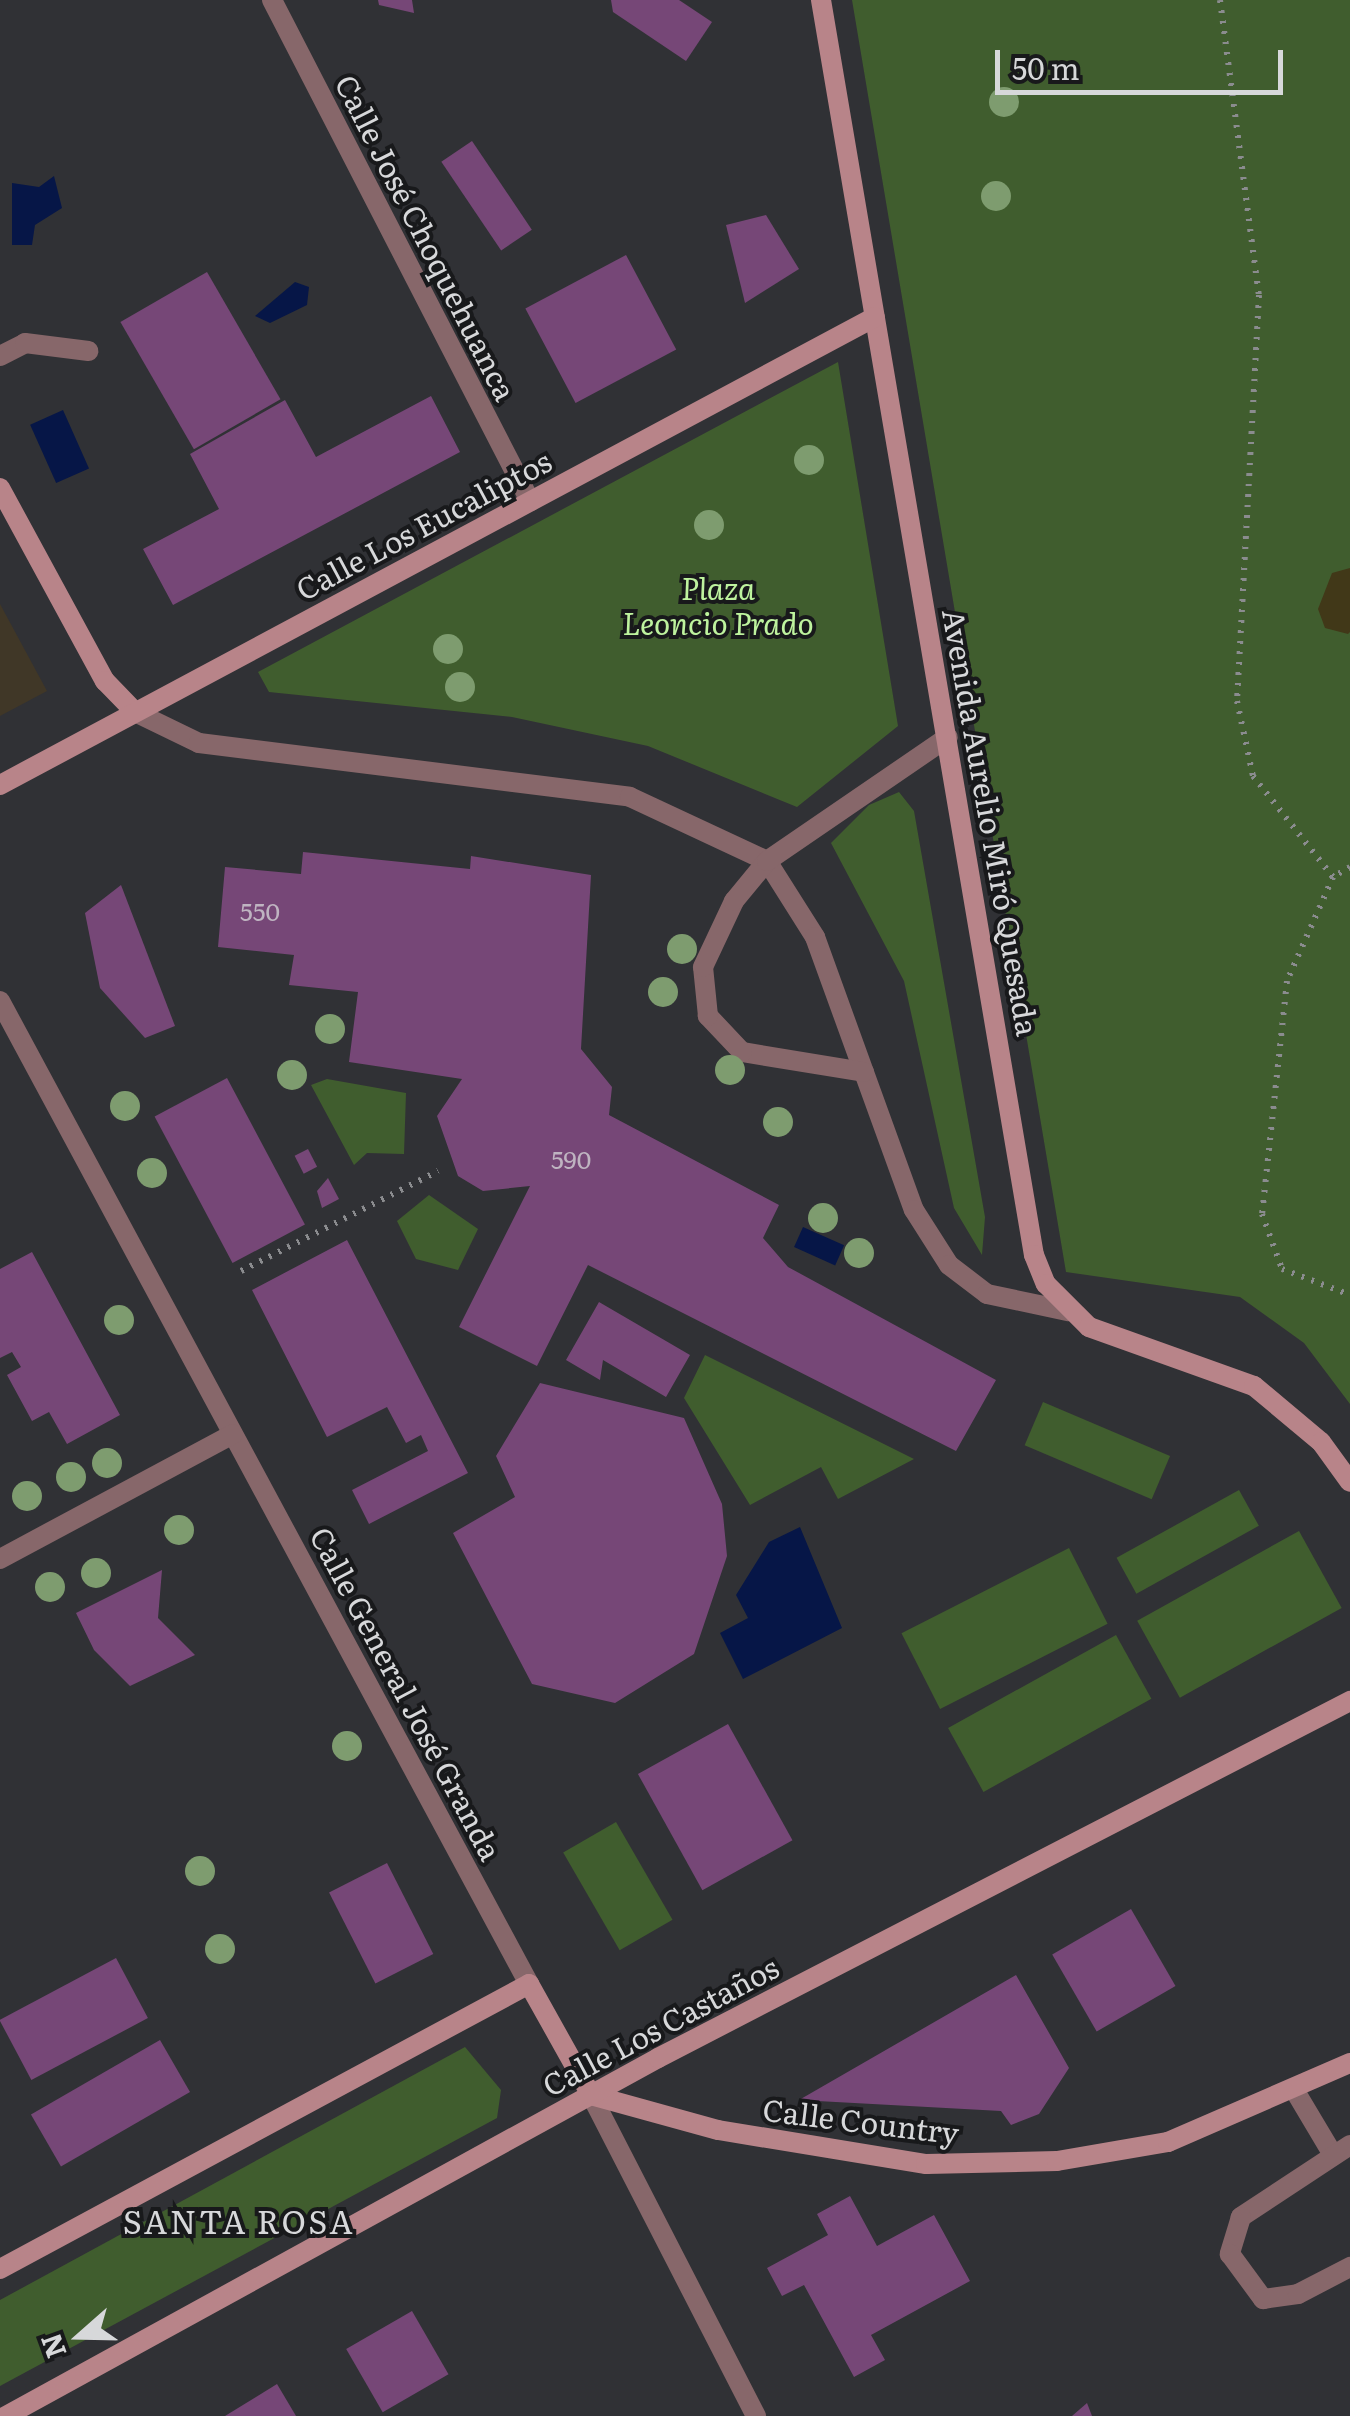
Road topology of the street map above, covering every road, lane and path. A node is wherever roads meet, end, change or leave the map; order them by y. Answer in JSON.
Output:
{"nodes":[{"id":1,"x":272,"y":0,"type":"edge"},
{"id":2,"x":821,"y":0,"type":"edge"},
{"id":3,"x":1220,"y":0,"type":"edge"},
{"id":4,"x":875,"y":317,"type":"junction"},
{"id":5,"x":88,"y":351,"type":"dead end"},
{"id":6,"x":0,"y":356,"type":"edge"},
{"id":7,"x":0,"y":488,"type":"edge"},
{"id":8,"x":530,"y":501,"type":"junction"},
{"id":9,"x":135,"y":712,"type":"junction"},
{"id":10,"x":948,"y":737,"type":"junction"},
{"id":11,"x":0,"y":785,"type":"edge"},
{"id":12,"x":767,"y":861,"type":"junction"},
{"id":13,"x":1350,"y":867,"type":"edge"},
{"id":14,"x":1334,"y":877,"type":"junction"},
{"id":15,"x":0,"y":1001,"type":"edge"},
{"id":16,"x":864,"y":1072,"type":"junction"},
{"id":17,"x":438,"y":1172,"type":"dead end"},
{"id":18,"x":240,"y":1270,"type":"dead end"},
{"id":19,"x":1350,"y":1295,"type":"edge"},
{"id":20,"x":1068,"y":1310,"type":"junction"},
{"id":21,"x":233,"y":1434,"type":"junction"},
{"id":22,"x":1350,"y":1482,"type":"edge"},
{"id":23,"x":0,"y":1559,"type":"edge"},
{"id":24,"x":1350,"y":1701,"type":"edge"},
{"id":25,"x":530,"y":1984,"type":"junction"},
{"id":26,"x":1350,"y":2064,"type":"edge"},
{"id":27,"x":1295,"y":2090,"type":"junction"},
{"id":28,"x":591,"y":2094,"type":"junction"},
{"id":29,"x":1341,"y":2148,"type":"edge"},
{"id":30,"x":1350,"y":2267,"type":"edge"},
{"id":31,"x":0,"y":2269,"type":"edge"},
{"id":32,"x":6,"y":2416,"type":"edge"},
{"id":33,"x":756,"y":2416,"type":"edge"}],
"edges":[{"from":1,"to":8,"type":"street","name":"Calle José Choquehuanca"},
{"from":2,"to":4,"type":"street","name":"Avenida Aurelio Miró Quesada"},
{"from":3,"to":14,"type":"path"},
{"from":4,"to":8,"type":"street","name":"Calle Los Eucaliptos"},
{"from":4,"to":10,"type":"street","name":"Avenida Aurelio Miró Quesada"},
{"from":5,"to":6,"type":"street"},
{"from":7,"to":9,"type":"street"},
{"from":8,"to":9,"type":"street","name":"Calle Los Eucaliptos"},
{"from":9,"to":11,"type":"street","name":"Calle Los Eucaliptos"},
{"from":9,"to":12,"type":"street"},
{"from":10,"to":12,"type":"street"},
{"from":10,"to":20,"type":"street","name":"Avenida Aurelio Miró Quesada"},
{"from":12,"to":16,"type":"street"},
{"from":12,"to":16,"type":"street"},
{"from":13,"to":14,"type":"path"},
{"from":14,"to":19,"type":"path"},
{"from":15,"to":21,"type":"street","name":"Calle General José Granda"},
{"from":16,"to":20,"type":"street"},
{"from":17,"to":18,"type":"path"},
{"from":20,"to":22,"type":"street","name":"Avenida Aurelio Miró Quesada"},
{"from":21,"to":23,"type":"street"},
{"from":21,"to":25,"type":"street","name":"Calle General José Granda"},
{"from":24,"to":28,"type":"street","name":"Calle Los Castaños"},
{"from":25,"to":28,"type":"street","name":"Calle General José Granda"},
{"from":25,"to":31,"type":"street"},
{"from":26,"to":27,"type":"street","name":"Calle Country"},
{"from":27,"to":28,"type":"street","name":"Calle Country"},
{"from":27,"to":29,"type":"street"},
{"from":28,"to":32,"type":"street","name":"Calle Los Castaños"},
{"from":28,"to":33,"type":"street","name":"Calle General José Granda"},
{"from":29,"to":30,"type":"street"}]}
